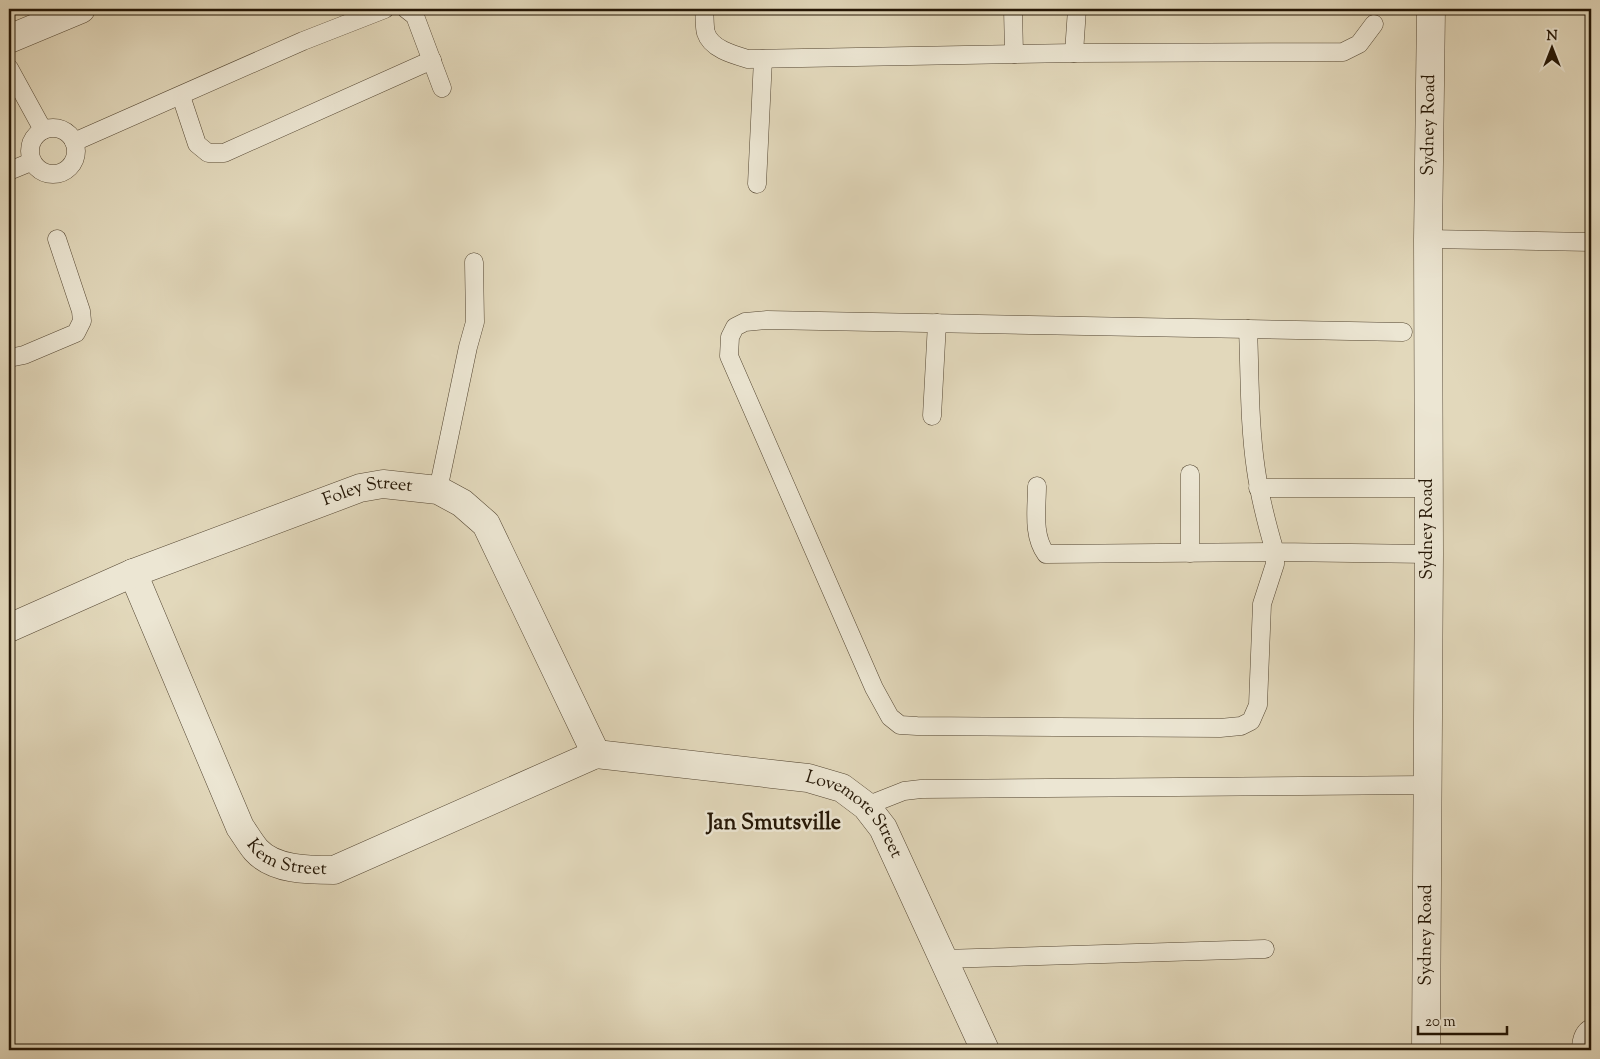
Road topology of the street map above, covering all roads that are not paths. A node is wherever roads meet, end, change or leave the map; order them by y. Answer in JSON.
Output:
{"nodes":[{"id":1,"x":81,"y":9,"type":"edge"},
{"id":2,"x":385,"y":9,"type":"edge"},
{"id":3,"x":406,"y":9,"type":"edge"},
{"id":4,"x":704,"y":9,"type":"edge"},
{"id":5,"x":1013,"y":9,"type":"edge"},
{"id":6,"x":1077,"y":9,"type":"edge"},
{"id":7,"x":1431,"y":9,"type":"edge"},
{"id":8,"x":1374,"y":24,"type":"dead end"},
{"id":9,"x":9,"y":39,"type":"edge"},
{"id":10,"x":1014,"y":54,"type":"junction"},
{"id":11,"x":1074,"y":54,"type":"junction"},
{"id":12,"x":764,"y":59,"type":"junction"},
{"id":13,"x":432,"y":60,"type":"junction"},
{"id":14,"x":9,"y":68,"type":"edge"},
{"id":15,"x":442,"y":88,"type":"dead end"},
{"id":16,"x":181,"y":96,"type":"junction"},
{"id":17,"x":42,"y":130,"type":"junction"},
{"id":18,"x":74,"y":142,"type":"junction"},
{"id":19,"x":31,"y":162,"type":"junction"},
{"id":20,"x":9,"y":171,"type":"edge"},
{"id":21,"x":757,"y":184,"type":"dead end"},
{"id":22,"x":57,"y":239,"type":"dead end"},
{"id":23,"x":1428,"y":239,"type":"junction"},
{"id":24,"x":1591,"y":242,"type":"edge"},
{"id":25,"x":474,"y":262,"type":"dead end"},
{"id":26,"x":937,"y":323,"type":"junction"},
{"id":27,"x":1248,"y":329,"type":"junction"},
{"id":28,"x":1403,"y":332,"type":"dead end"},
{"id":29,"x":9,"y":358,"type":"edge"},
{"id":30,"x":932,"y":416,"type":"dead end"},
{"id":31,"x":1190,"y":474,"type":"dead end"},
{"id":32,"x":1037,"y":486,"type":"dead end"},
{"id":33,"x":1258,"y":488,"type":"junction"},
{"id":34,"x":1428,"y":488,"type":"junction"},
{"id":35,"x":438,"y":490,"type":"junction"},
{"id":36,"x":1275,"y":552,"type":"junction"},
{"id":37,"x":1190,"y":553,"type":"junction"},
{"id":38,"x":1429,"y":554,"type":"junction"},
{"id":39,"x":133,"y":573,"type":"junction"},
{"id":40,"x":9,"y":628,"type":"edge"},
{"id":41,"x":596,"y":754,"type":"junction"},
{"id":42,"x":1427,"y":785,"type":"junction"},
{"id":43,"x":866,"y":806,"type":"junction"},
{"id":44,"x":1265,"y":949,"type":"dead end"},
{"id":45,"x":943,"y":959,"type":"junction"},
{"id":46,"x":1591,"y":1028,"type":"edge"},
{"id":47,"x":985,"y":1050,"type":"edge"},
{"id":48,"x":1426,"y":1050,"type":"edge"},
{"id":49,"x":1581,"y":1050,"type":"edge"}],
"edges":[{"from":1,"to":9,"type":"street"},
{"from":2,"to":16,"type":"lane"},
{"from":3,"to":13,"type":"lane"},
{"from":4,"to":12,"type":"lane"},
{"from":5,"to":10,"type":"lane"},
{"from":6,"to":11,"type":"lane"},
{"from":7,"to":23,"type":"street","name":"Sydney Road"},
{"from":8,"to":11,"type":"lane"},
{"from":10,"to":11,"type":"lane"},
{"from":10,"to":12,"type":"lane"},
{"from":12,"to":21,"type":"lane"},
{"from":13,"to":15,"type":"lane"},
{"from":13,"to":16,"type":"lane"},
{"from":14,"to":17,"type":"lane"},
{"from":16,"to":18,"type":"lane"},
{"from":17,"to":18,"type":"lane"},
{"from":17,"to":19,"type":"lane"},
{"from":18,"to":19,"type":"lane"},
{"from":19,"to":20,"type":"lane"},
{"from":22,"to":29,"type":"lane"},
{"from":23,"to":24,"type":"lane"},
{"from":23,"to":34,"type":"street","name":"Sydney Road"},
{"from":25,"to":35,"type":"lane"},
{"from":26,"to":27,"type":"lane"},
{"from":26,"to":30,"type":"lane"},
{"from":26,"to":36,"type":"lane"},
{"from":27,"to":28,"type":"lane"},
{"from":27,"to":33,"type":"lane"},
{"from":31,"to":37,"type":"lane"},
{"from":32,"to":37,"type":"lane"},
{"from":33,"to":34,"type":"lane"},
{"from":33,"to":36,"type":"lane"},
{"from":34,"to":38,"type":"street","name":"Sydney Road"},
{"from":35,"to":39,"type":"street","name":"Foley Street"},
{"from":35,"to":41,"type":"street","name":"Foley Street"},
{"from":36,"to":37,"type":"lane"},
{"from":36,"to":38,"type":"lane"},
{"from":38,"to":42,"type":"street","name":"Sydney Road"},
{"from":39,"to":40,"type":"street","name":"Foley Street"},
{"from":39,"to":41,"type":"street","name":"Kem Street"},
{"from":41,"to":43,"type":"street","name":"Lovemore Street"},
{"from":42,"to":43,"type":"lane"},
{"from":42,"to":48,"type":"street","name":"Sydney Road"},
{"from":43,"to":45,"type":"street","name":"Lovemore Street"},
{"from":44,"to":45,"type":"lane"},
{"from":45,"to":47,"type":"street","name":"Lovemore Street"},
{"from":46,"to":49,"type":"lane"}]}
